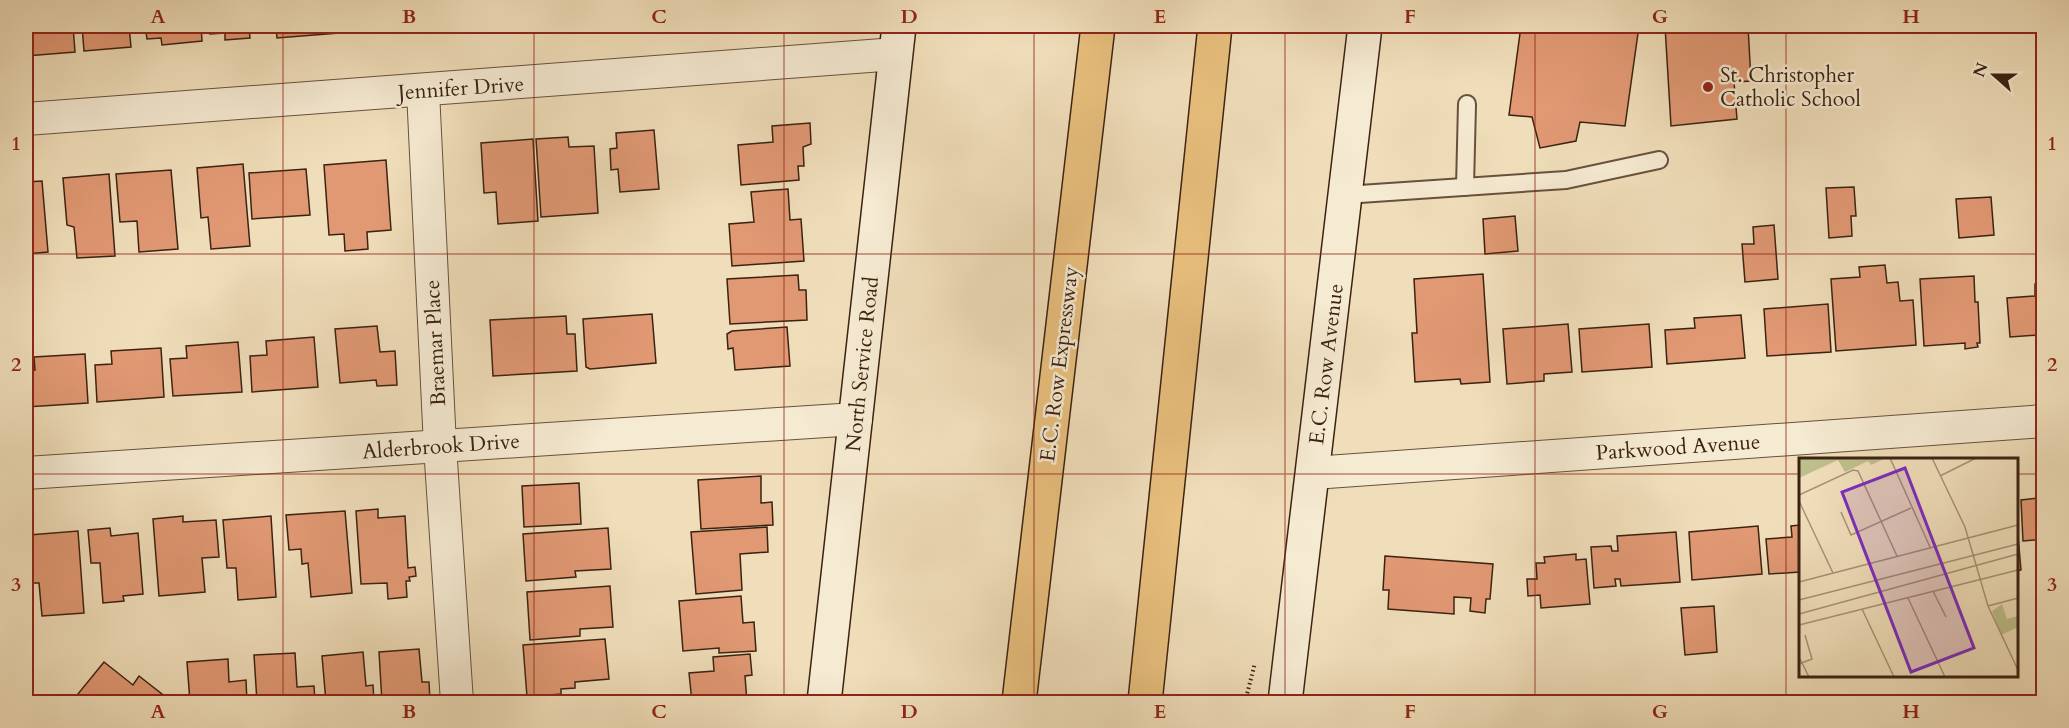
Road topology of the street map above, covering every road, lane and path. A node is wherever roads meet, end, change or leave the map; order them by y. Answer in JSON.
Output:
{"nodes":[{"id":1,"x":1098,"y":26,"type":"edge"},
{"id":2,"x":1215,"y":26,"type":"edge"},
{"id":3,"x":1365,"y":26,"type":"edge"},
{"id":4,"x":897,"y":40,"type":"edge"},
{"id":5,"x":423,"y":91,"type":"junction"},
{"id":6,"x":1467,"y":104,"type":"dead end"},
{"id":7,"x":26,"y":119,"type":"edge"},
{"id":8,"x":1659,"y":160,"type":"dead end"},
{"id":9,"x":1465,"y":187,"type":"junction"},
{"id":10,"x":1346,"y":195,"type":"junction"},
{"id":11,"x":856,"y":419,"type":"junction"},
{"id":12,"x":2043,"y":421,"type":"edge"},
{"id":13,"x":440,"y":446,"type":"junction"},
{"id":14,"x":26,"y":473,"type":"edge"},
{"id":15,"x":1313,"y":473,"type":"junction"},
{"id":16,"x":458,"y":702,"type":"edge"},
{"id":17,"x":824,"y":702,"type":"edge"},
{"id":18,"x":1019,"y":702,"type":"edge"},
{"id":19,"x":1144,"y":702,"type":"edge"},
{"id":20,"x":1285,"y":702,"type":"edge"}],
"edges":[{"from":1,"to":18,"type":"highway","name":"E.C. Row Expressway"},
{"from":2,"to":19,"type":"highway"},
{"from":3,"to":10,"type":"street","name":"E.C. Row Avenue"},
{"from":4,"to":5,"type":"street","name":"Jennifer Drive"},
{"from":4,"to":11,"type":"street","name":"North Service Road"},
{"from":5,"to":7,"type":"street","name":"Jennifer Drive"},
{"from":5,"to":13,"type":"street","name":"Braemar Place"},
{"from":6,"to":9,"type":"lane"},
{"from":8,"to":9,"type":"lane"},
{"from":9,"to":10,"type":"lane"},
{"from":10,"to":15,"type":"street","name":"E.C. Row Avenue"},
{"from":11,"to":13,"type":"street","name":"Alderbrook Drive"},
{"from":11,"to":17,"type":"street","name":"North Service Road"},
{"from":12,"to":15,"type":"street","name":"Parkwood Avenue"},
{"from":13,"to":14,"type":"street","name":"Alderbrook Drive"},
{"from":13,"to":16,"type":"street","name":"Braemar Place"},
{"from":15,"to":20,"type":"street","name":"E.C. Row Avenue"}]}
